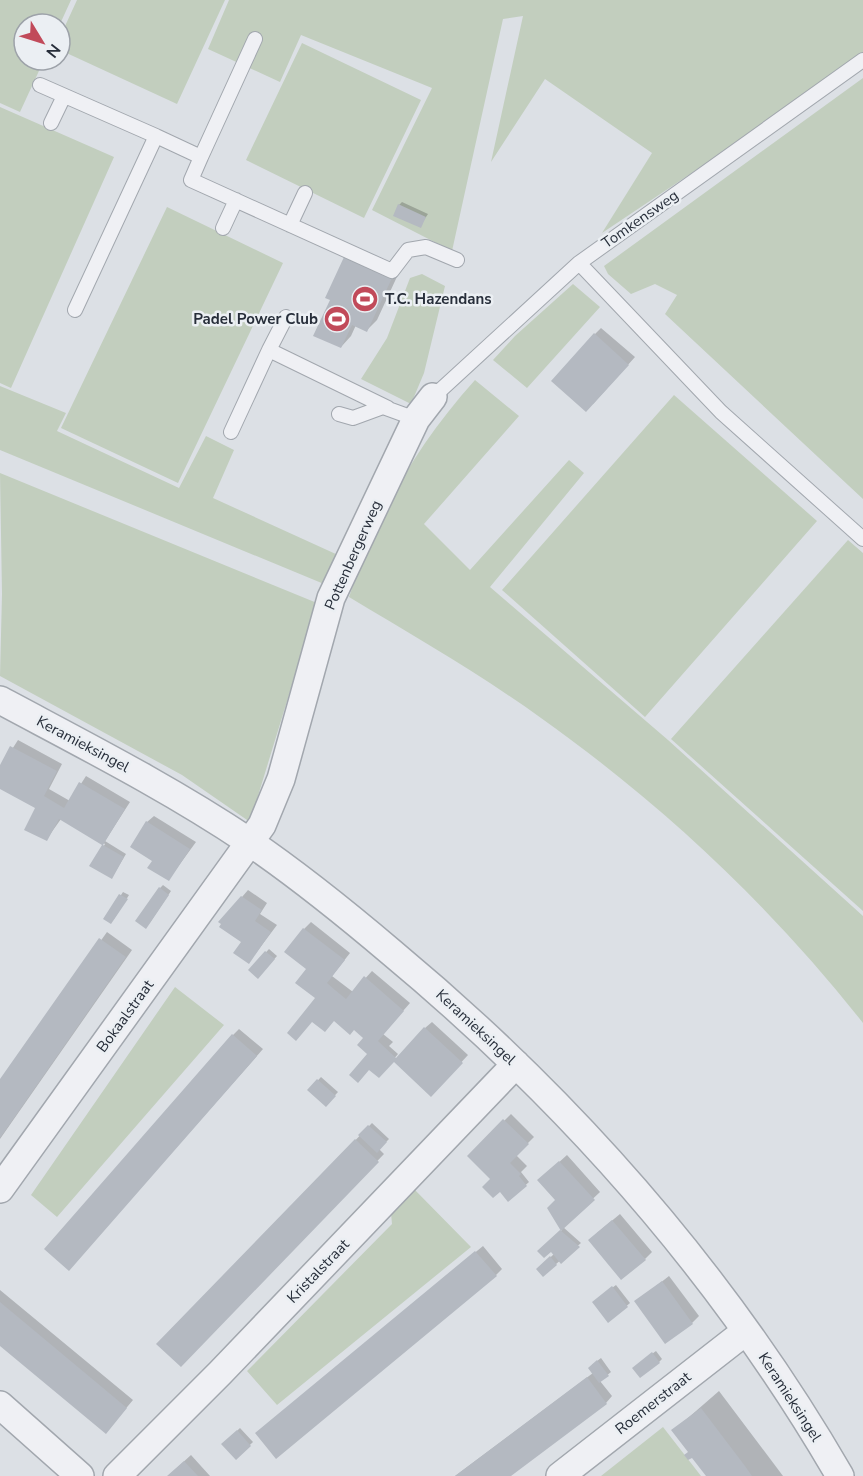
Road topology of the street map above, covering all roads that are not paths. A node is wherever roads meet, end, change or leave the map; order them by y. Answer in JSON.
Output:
{"nodes":[{"id":1,"x":255,"y":39,"type":"dead end"},
{"id":2,"x":863,"y":60,"type":"edge"},
{"id":3,"x":40,"y":85,"type":"dead end"},
{"id":4,"x":64,"y":96,"type":"junction"},
{"id":5,"x":51,"y":123,"type":"dead end"},
{"id":6,"x":156,"y":136,"type":"junction"},
{"id":7,"x":201,"y":157,"type":"junction"},
{"id":8,"x":304,"y":193,"type":"dead end"},
{"id":9,"x":236,"y":200,"type":"junction"},
{"id":10,"x":290,"y":225,"type":"junction"},
{"id":11,"x":224,"y":228,"type":"dead end"},
{"id":12,"x":457,"y":260,"type":"dead end"},
{"id":13,"x":579,"y":263,"type":"junction"},
{"id":14,"x":75,"y":310,"type":"dead end"},
{"id":15,"x":286,"y":316,"type":"dead end"},
{"id":16,"x":269,"y":350,"type":"junction"},
{"id":17,"x":432,"y":397,"type":"joint"},
{"id":18,"x":388,"y":408,"type":"junction"},
{"id":19,"x":339,"y":414,"type":"dead end"},
{"id":20,"x":417,"y":419,"type":"junction"},
{"id":21,"x":231,"y":432,"type":"dead end"},
{"id":22,"x":863,"y":539,"type":"edge"},
{"id":23,"x":0,"y":700,"type":"edge"},
{"id":24,"x":256,"y":834,"type":"junction"},
{"id":25,"x":516,"y":1064,"type":"junction"},
{"id":26,"x":0,"y":1189,"type":"edge"},
{"id":27,"x":746,"y":1331,"type":"junction"},
{"id":28,"x":0,"y":1406,"type":"edge"},
{"id":29,"x":80,"y":1476,"type":"edge"},
{"id":30,"x":117,"y":1476,"type":"edge"},
{"id":31,"x":560,"y":1476,"type":"edge"},
{"id":32,"x":840,"y":1476,"type":"edge"}],
"edges":[{"from":1,"to":7,"type":"lane"},
{"from":2,"to":13,"type":"lane","name":"Tomkensweg"},
{"from":3,"to":4,"type":"lane"},
{"from":4,"to":5,"type":"lane"},
{"from":4,"to":6,"type":"lane"},
{"from":6,"to":7,"type":"lane"},
{"from":6,"to":14,"type":"lane"},
{"from":7,"to":9,"type":"lane"},
{"from":8,"to":10,"type":"lane"},
{"from":9,"to":10,"type":"lane"},
{"from":9,"to":11,"type":"lane"},
{"from":10,"to":12,"type":"lane"},
{"from":13,"to":17,"type":"lane","name":"Tomkensweg"},
{"from":13,"to":22,"type":"lane"},
{"from":15,"to":16,"type":"lane"},
{"from":16,"to":18,"type":"lane"},
{"from":16,"to":21,"type":"lane"},
{"from":17,"to":20,"type":"street","name":"Pottenbergerweg"},
{"from":18,"to":19,"type":"lane"},
{"from":18,"to":20,"type":"lane"},
{"from":20,"to":24,"type":"street","name":"Pottenbergerweg"},
{"from":23,"to":24,"type":"street","name":"Keramieksingel"},
{"from":24,"to":25,"type":"street","name":"Keramieksingel"},
{"from":24,"to":26,"type":"street","name":"Bokaalstraat"},
{"from":25,"to":27,"type":"street","name":"Keramieksingel"},
{"from":25,"to":30,"type":"street","name":"Kristalstraat"},
{"from":27,"to":31,"type":"street","name":"Roemerstraat"},
{"from":27,"to":32,"type":"street","name":"Keramieksingel"},
{"from":28,"to":29,"type":"street"}]}
